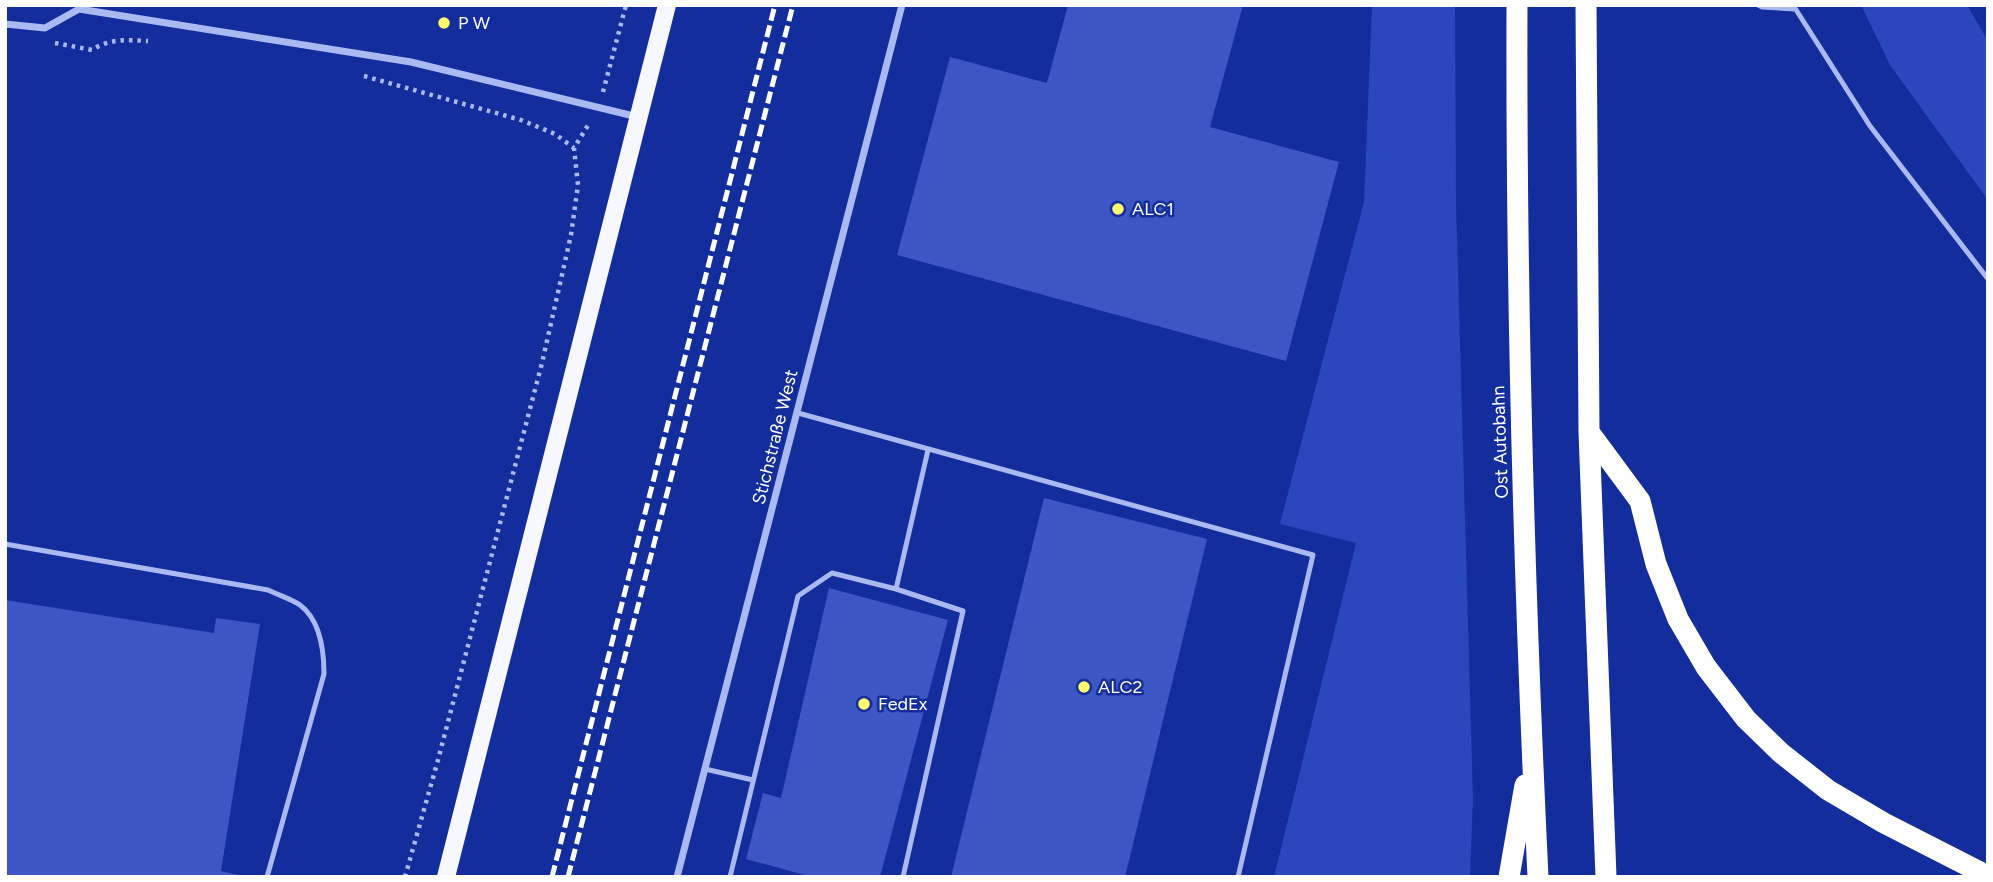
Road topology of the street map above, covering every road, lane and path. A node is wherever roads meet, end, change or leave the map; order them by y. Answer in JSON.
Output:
{"nodes":[{"id":1,"x":626,"y":5,"type":"edge"},
{"id":2,"x":667,"y":5,"type":"edge"},
{"id":3,"x":902,"y":5,"type":"edge"},
{"id":4,"x":1517,"y":5,"type":"edge"},
{"id":5,"x":1586,"y":5,"type":"edge"},
{"id":6,"x":1758,"y":5,"type":"edge"},
{"id":7,"x":78,"y":7,"type":"edge"},
{"id":8,"x":1794,"y":7,"type":"edge"},
{"id":9,"x":5,"y":24,"type":"edge"},
{"id":10,"x":48,"y":42,"type":"dead end"},
{"id":11,"x":160,"y":42,"type":"dead end"},
{"id":12,"x":357,"y":74,"type":"dead end"},
{"id":13,"x":599,"y":108,"type":"junction"},
{"id":14,"x":638,"y":117,"type":"junction"},
{"id":15,"x":574,"y":148,"type":"junction"},
{"id":16,"x":1988,"y":279,"type":"edge"},
{"id":17,"x":797,"y":413,"type":"junction"},
{"id":18,"x":1589,"y":432,"type":"junction"},
{"id":19,"x":928,"y":450,"type":"junction"},
{"id":20,"x":5,"y":544,"type":"edge"},
{"id":21,"x":897,"y":589,"type":"junction"},
{"id":22,"x":1532,"y":745,"type":"junction"},
{"id":23,"x":705,"y":769,"type":"junction"},
{"id":24,"x":753,"y":780,"type":"junction"},
{"id":25,"x":1988,"y":876,"type":"edge"},
{"id":26,"x":267,"y":877,"type":"edge"},
{"id":27,"x":405,"y":877,"type":"edge"},
{"id":28,"x":446,"y":877,"type":"edge"},
{"id":29,"x":677,"y":877,"type":"edge"},
{"id":30,"x":730,"y":877,"type":"edge"},
{"id":31,"x":903,"y":877,"type":"edge"},
{"id":32,"x":1238,"y":877,"type":"edge"},
{"id":33,"x":1509,"y":877,"type":"edge"},
{"id":34,"x":1538,"y":877,"type":"edge"},
{"id":35,"x":1606,"y":877,"type":"edge"}],
"edges":[{"from":1,"to":13,"type":"path"},
{"from":2,"to":14,"type":"main road"},
{"from":3,"to":17,"type":"street","name":"Stichstraße West"},
{"from":4,"to":22,"type":"highway","name":"Ost Autobahn"},
{"from":5,"to":18,"type":"highway"},
{"from":6,"to":8,"type":"lane"},
{"from":7,"to":9,"type":"street"},
{"from":7,"to":13,"type":"street"},
{"from":8,"to":16,"type":"lane"},
{"from":10,"to":11,"type":"path"},
{"from":12,"to":15,"type":"path"},
{"from":13,"to":14,"type":"street"},
{"from":13,"to":15,"type":"path"},
{"from":14,"to":28,"type":"main road"},
{"from":15,"to":27,"type":"path"},
{"from":17,"to":19,"type":"lane"},
{"from":17,"to":23,"type":"street","name":"Stichstraße West"},
{"from":18,"to":25,"type":"highway"},
{"from":18,"to":35,"type":"highway"},
{"from":19,"to":21,"type":"lane"},
{"from":19,"to":32,"type":"lane"},
{"from":20,"to":26,"type":"lane"},
{"from":21,"to":24,"type":"lane"},
{"from":21,"to":31,"type":"lane"},
{"from":22,"to":33,"type":"highway"},
{"from":22,"to":34,"type":"highway","name":"Ost Autobahn"},
{"from":23,"to":24,"type":"lane"},
{"from":23,"to":29,"type":"street","name":"Stichstraße West"},
{"from":24,"to":30,"type":"lane"}]}
